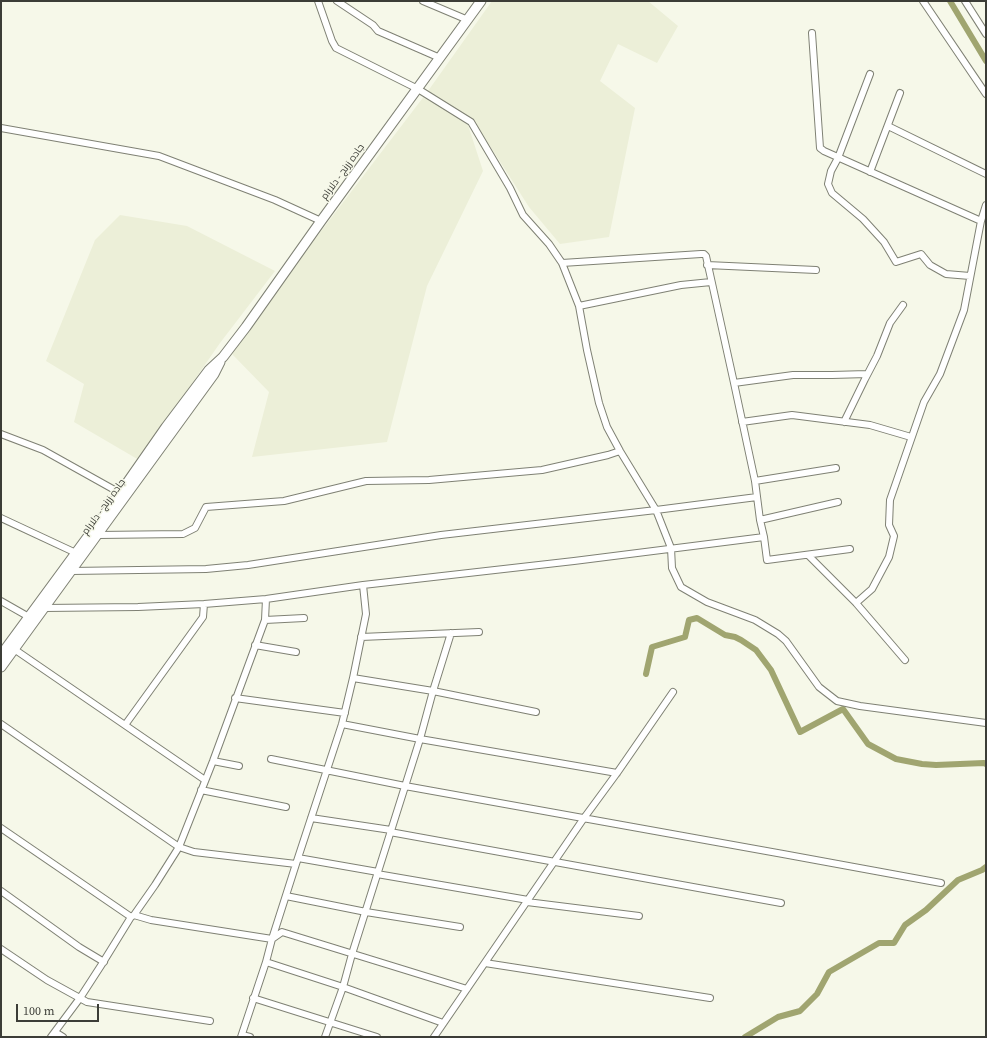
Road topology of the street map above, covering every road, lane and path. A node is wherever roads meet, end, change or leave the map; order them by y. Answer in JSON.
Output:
{"nodes":[{"id":1,"x":318,"y":1,"type":"edge"},
{"id":2,"x":337,"y":1,"type":"edge"},
{"id":3,"x":423,"y":1,"type":"edge"},
{"id":4,"x":482,"y":1,"type":"edge"},
{"id":5,"x":923,"y":1,"type":"edge"},
{"id":6,"x":965,"y":1,"type":"edge"},
{"id":7,"x":468,"y":20,"type":"junction"},
{"id":8,"x":812,"y":33,"type":"dead end"},
{"id":9,"x":986,"y":34,"type":"edge"},
{"id":10,"x":440,"y":58,"type":"junction"},
{"id":11,"x":870,"y":74,"type":"dead end"},
{"id":12,"x":418,"y":89,"type":"junction"},
{"id":13,"x":900,"y":93,"type":"dead end"},
{"id":14,"x":986,"y":94,"type":"edge"},
{"id":15,"x":888,"y":126,"type":"junction"},
{"id":16,"x":1,"y":128,"type":"edge"},
{"id":17,"x":838,"y":158,"type":"junction"},
{"id":18,"x":870,"y":172,"type":"junction"},
{"id":19,"x":986,"y":174,"type":"edge"},
{"id":20,"x":986,"y":205,"type":"edge"},
{"id":21,"x":321,"y":221,"type":"junction"},
{"id":22,"x":981,"y":221,"type":"junction"},
{"id":23,"x":562,"y":263,"type":"junction"},
{"id":24,"x":708,"y":265,"type":"junction"},
{"id":25,"x":816,"y":270,"type":"dead end"},
{"id":26,"x":970,"y":276,"type":"junction"},
{"id":27,"x":711,"y":282,"type":"junction"},
{"id":28,"x":903,"y":305,"type":"dead end"},
{"id":29,"x":579,"y":306,"type":"junction"},
{"id":30,"x":222,"y":357,"type":"junction"},
{"id":31,"x":867,"y":374,"type":"junction"},
{"id":32,"x":734,"y":383,"type":"junction"},
{"id":33,"x":742,"y":422,"type":"junction"},
{"id":34,"x":844,"y":422,"type":"junction"},
{"id":35,"x":1,"y":434,"type":"edge"},
{"id":36,"x":911,"y":437,"type":"junction"},
{"id":37,"x":620,"y":451,"type":"junction"},
{"id":38,"x":836,"y":468,"type":"dead end"},
{"id":39,"x":755,"y":481,"type":"junction"},
{"id":40,"x":120,"y":493,"type":"junction"},
{"id":41,"x":757,"y":497,"type":"junction"},
{"id":42,"x":838,"y":502,"type":"dead end"},
{"id":43,"x":656,"y":510,"type":"junction"},
{"id":44,"x":1,"y":518,"type":"edge"},
{"id":45,"x":760,"y":520,"type":"junction"},
{"id":46,"x":98,"y":535,"type":"junction"},
{"id":47,"x":764,"y":537,"type":"junction"},
{"id":48,"x":671,"y":548,"type":"junction"},
{"id":49,"x":850,"y":549,"type":"dead end"},
{"id":50,"x":76,"y":553,"type":"junction"},
{"id":51,"x":808,"y":555,"type":"junction"},
{"id":52,"x":71,"y":571,"type":"junction"},
{"id":53,"x":363,"y":585,"type":"junction"},
{"id":54,"x":266,"y":599,"type":"junction"},
{"id":55,"x":1,"y":601,"type":"edge"},
{"id":56,"x":856,"y":603,"type":"junction"},
{"id":57,"x":204,"y":604,"type":"junction"},
{"id":58,"x":44,"y":608,"type":"junction"},
{"id":59,"x":29,"y":617,"type":"junction"},
{"id":60,"x":304,"y":618,"type":"dead end"},
{"id":61,"x":265,"y":620,"type":"junction"},
{"id":62,"x":479,"y":632,"type":"dead end"},
{"id":63,"x":451,"y":633,"type":"junction"},
{"id":64,"x":361,"y":637,"type":"junction"},
{"id":65,"x":255,"y":645,"type":"junction"},
{"id":66,"x":14,"y":649,"type":"junction"},
{"id":67,"x":296,"y":652,"type":"dead end"},
{"id":68,"x":1,"y":655,"type":"edge"},
{"id":69,"x":905,"y":660,"type":"dead end"},
{"id":70,"x":1,"y":668,"type":"edge"},
{"id":71,"x":353,"y":678,"type":"junction"},
{"id":72,"x":433,"y":691,"type":"junction"},
{"id":73,"x":673,"y":692,"type":"dead end"},
{"id":74,"x":235,"y":698,"type":"junction"},
{"id":75,"x":536,"y":712,"type":"dead end"},
{"id":76,"x":345,"y":713,"type":"junction"},
{"id":77,"x":986,"y":723,"type":"edge"},
{"id":78,"x":1,"y":724,"type":"edge"},
{"id":79,"x":342,"y":724,"type":"junction"},
{"id":80,"x":125,"y":725,"type":"junction"},
{"id":81,"x":420,"y":739,"type":"junction"},
{"id":82,"x":271,"y":759,"type":"dead end"},
{"id":83,"x":213,"y":761,"type":"junction"},
{"id":84,"x":239,"y":766,"type":"dead end"},
{"id":85,"x":326,"y":771,"type":"junction"},
{"id":86,"x":617,"y":773,"type":"junction"},
{"id":87,"x":205,"y":780,"type":"junction"},
{"id":88,"x":405,"y":786,"type":"junction"},
{"id":89,"x":201,"y":790,"type":"junction"},
{"id":90,"x":286,"y":807,"type":"dead end"},
{"id":91,"x":311,"y":818,"type":"junction"},
{"id":92,"x":584,"y":818,"type":"junction"},
{"id":93,"x":1,"y":828,"type":"edge"},
{"id":94,"x":391,"y":831,"type":"junction"},
{"id":95,"x":179,"y":847,"type":"junction"},
{"id":96,"x":297,"y":861,"type":"junction"},
{"id":97,"x":554,"y":862,"type":"junction"},
{"id":98,"x":377,"y":873,"type":"junction"},
{"id":99,"x":941,"y":883,"type":"dead end"},
{"id":100,"x":1,"y":891,"type":"edge"},
{"id":101,"x":286,"y":896,"type":"junction"},
{"id":102,"x":528,"y":901,"type":"junction"},
{"id":103,"x":781,"y":903,"type":"dead end"},
{"id":104,"x":366,"y":912,"type":"junction"},
{"id":105,"x":132,"y":916,"type":"junction"},
{"id":106,"x":639,"y":916,"type":"dead end"},
{"id":107,"x":460,"y":926,"type":"dead end"},
{"id":108,"x":272,"y":939,"type":"junction"},
{"id":109,"x":1,"y":949,"type":"edge"},
{"id":110,"x":352,"y":954,"type":"junction"},
{"id":111,"x":104,"y":962,"type":"junction"},
{"id":112,"x":266,"y":962,"type":"junction"},
{"id":113,"x":485,"y":963,"type":"junction"},
{"id":114,"x":343,"y":987,"type":"junction"},
{"id":115,"x":467,"y":989,"type":"junction"},
{"id":116,"x":80,"y":998,"type":"junction"},
{"id":117,"x":254,"y":998,"type":"junction"},
{"id":118,"x":710,"y":998,"type":"dead end"},
{"id":119,"x":210,"y":1021,"type":"dead end"},
{"id":120,"x":331,"y":1022,"type":"junction"},
{"id":121,"x":443,"y":1023,"type":"junction"},
{"id":122,"x":53,"y":1035,"type":"edge"},
{"id":123,"x":242,"y":1036,"type":"edge"},
{"id":124,"x":63,"y":1037,"type":"edge"},
{"id":125,"x":250,"y":1037,"type":"edge"},
{"id":126,"x":325,"y":1037,"type":"edge"},
{"id":127,"x":377,"y":1037,"type":"edge"},
{"id":128,"x":434,"y":1037,"type":"edge"}],
"edges":[{"from":1,"to":12,"type":"street"},
{"from":2,"to":10,"type":"street"},
{"from":3,"to":7,"type":"street"},
{"from":4,"to":7,"type":"highway","name":"جاده زرنج - دلارام"},
{"from":5,"to":14,"type":"street"},
{"from":6,"to":9,"type":"street"},
{"from":7,"to":10,"type":"highway","name":"جاده زرنج - دلارام"},
{"from":8,"to":17,"type":"street"},
{"from":10,"to":12,"type":"highway","name":"جاده زرنج - دلارام"},
{"from":11,"to":17,"type":"street"},
{"from":12,"to":21,"type":"highway","name":"جاده زرنج - دلارام"},
{"from":12,"to":23,"type":"street"},
{"from":13,"to":15,"type":"street"},
{"from":15,"to":18,"type":"street"},
{"from":15,"to":19,"type":"street"},
{"from":16,"to":21,"type":"street"},
{"from":17,"to":18,"type":"street"},
{"from":17,"to":26,"type":"street"},
{"from":18,"to":22,"type":"street"},
{"from":20,"to":22,"type":"street"},
{"from":21,"to":30,"type":"highway","name":"جاده زرنج - دلارام"},
{"from":22,"to":26,"type":"street"},
{"from":23,"to":24,"type":"street"},
{"from":23,"to":29,"type":"street"},
{"from":24,"to":25,"type":"street"},
{"from":24,"to":27,"type":"street"},
{"from":26,"to":36,"type":"street"},
{"from":27,"to":29,"type":"street"},
{"from":27,"to":32,"type":"street"},
{"from":28,"to":31,"type":"street"},
{"from":29,"to":37,"type":"street"},
{"from":30,"to":40,"type":"highway","name":"جاده زرنج - دلارام"},
{"from":30,"to":46,"type":"highway","name":"جاده زرنج - دلارام"},
{"from":31,"to":32,"type":"street"},
{"from":31,"to":34,"type":"street"},
{"from":32,"to":33,"type":"street"},
{"from":33,"to":34,"type":"street"},
{"from":33,"to":39,"type":"street"},
{"from":34,"to":36,"type":"street"},
{"from":35,"to":40,"type":"street"},
{"from":36,"to":56,"type":"street"},
{"from":37,"to":43,"type":"street"},
{"from":37,"to":46,"type":"street"},
{"from":38,"to":39,"type":"street"},
{"from":39,"to":41,"type":"street"},
{"from":40,"to":50,"type":"highway","name":"جاده زرنج - دلارام"},
{"from":41,"to":43,"type":"street"},
{"from":41,"to":45,"type":"street"},
{"from":42,"to":45,"type":"street"},
{"from":43,"to":48,"type":"street"},
{"from":43,"to":52,"type":"street"},
{"from":44,"to":50,"type":"street"},
{"from":45,"to":47,"type":"street"},
{"from":46,"to":52,"type":"highway","name":"جاده زرنج - دلارام"},
{"from":47,"to":48,"type":"street"},
{"from":47,"to":51,"type":"street"},
{"from":48,"to":53,"type":"street"},
{"from":48,"to":77,"type":"street"},
{"from":49,"to":51,"type":"street"},
{"from":50,"to":59,"type":"highway","name":"جاده زرنج - دلارام"},
{"from":51,"to":56,"type":"street"},
{"from":52,"to":58,"type":"highway","name":"جاده زرنج - دلارام"},
{"from":53,"to":54,"type":"street"},
{"from":53,"to":64,"type":"street"},
{"from":54,"to":57,"type":"street"},
{"from":54,"to":61,"type":"street"},
{"from":55,"to":59,"type":"street"},
{"from":56,"to":69,"type":"street"},
{"from":57,"to":58,"type":"street"},
{"from":57,"to":80,"type":"street"},
{"from":58,"to":66,"type":"highway","name":"جاده زرنج - دلارام"},
{"from":59,"to":68,"type":"highway","name":"جاده زرنج - دلارام"},
{"from":60,"to":61,"type":"street"},
{"from":61,"to":65,"type":"street"},
{"from":62,"to":63,"type":"street"},
{"from":63,"to":64,"type":"street"},
{"from":63,"to":72,"type":"street"},
{"from":64,"to":71,"type":"street"},
{"from":65,"to":67,"type":"street"},
{"from":65,"to":74,"type":"street"},
{"from":66,"to":70,"type":"highway","name":"جاده زرنج - دلارام"},
{"from":66,"to":80,"type":"street"},
{"from":71,"to":72,"type":"street"},
{"from":71,"to":76,"type":"street"},
{"from":72,"to":75,"type":"street"},
{"from":72,"to":81,"type":"street"},
{"from":73,"to":86,"type":"street"},
{"from":74,"to":76,"type":"street"},
{"from":74,"to":83,"type":"street"},
{"from":76,"to":79,"type":"street"},
{"from":78,"to":95,"type":"street"},
{"from":79,"to":81,"type":"street"},
{"from":79,"to":85,"type":"street"},
{"from":80,"to":87,"type":"street"},
{"from":81,"to":86,"type":"street"},
{"from":81,"to":88,"type":"street"},
{"from":82,"to":85,"type":"street"},
{"from":83,"to":84,"type":"street"},
{"from":83,"to":87,"type":"street"},
{"from":85,"to":88,"type":"street"},
{"from":85,"to":91,"type":"street"},
{"from":86,"to":92,"type":"street"},
{"from":87,"to":89,"type":"street"},
{"from":88,"to":92,"type":"street"},
{"from":88,"to":94,"type":"street"},
{"from":89,"to":90,"type":"street"},
{"from":89,"to":95,"type":"street"},
{"from":91,"to":94,"type":"street"},
{"from":91,"to":96,"type":"street"},
{"from":92,"to":97,"type":"street"},
{"from":92,"to":99,"type":"street"},
{"from":93,"to":105,"type":"street"},
{"from":94,"to":97,"type":"street"},
{"from":94,"to":98,"type":"street"},
{"from":95,"to":96,"type":"street"},
{"from":95,"to":105,"type":"street"},
{"from":96,"to":98,"type":"street"},
{"from":96,"to":101,"type":"street"},
{"from":97,"to":102,"type":"street"},
{"from":97,"to":103,"type":"street"},
{"from":98,"to":102,"type":"street"},
{"from":98,"to":104,"type":"street"},
{"from":100,"to":111,"type":"street"},
{"from":101,"to":104,"type":"street"},
{"from":101,"to":108,"type":"street"},
{"from":102,"to":106,"type":"street"},
{"from":102,"to":113,"type":"street"},
{"from":104,"to":107,"type":"street"},
{"from":104,"to":110,"type":"street"},
{"from":105,"to":108,"type":"street"},
{"from":105,"to":111,"type":"street"},
{"from":108,"to":110,"type":"street"},
{"from":108,"to":112,"type":"street"},
{"from":109,"to":116,"type":"street"},
{"from":110,"to":114,"type":"street"},
{"from":110,"to":115,"type":"street"},
{"from":111,"to":116,"type":"street"},
{"from":112,"to":114,"type":"street"},
{"from":112,"to":117,"type":"street"},
{"from":113,"to":115,"type":"street"},
{"from":113,"to":118,"type":"street"},
{"from":114,"to":120,"type":"street"},
{"from":114,"to":121,"type":"street"},
{"from":115,"to":121,"type":"street"},
{"from":116,"to":119,"type":"street"},
{"from":116,"to":122,"type":"street"},
{"from":117,"to":120,"type":"street"},
{"from":117,"to":123,"type":"street"},
{"from":120,"to":126,"type":"street"},
{"from":120,"to":127,"type":"street"},
{"from":121,"to":128,"type":"street"},
{"from":122,"to":124,"type":"street"},
{"from":123,"to":125,"type":"street"}]}
